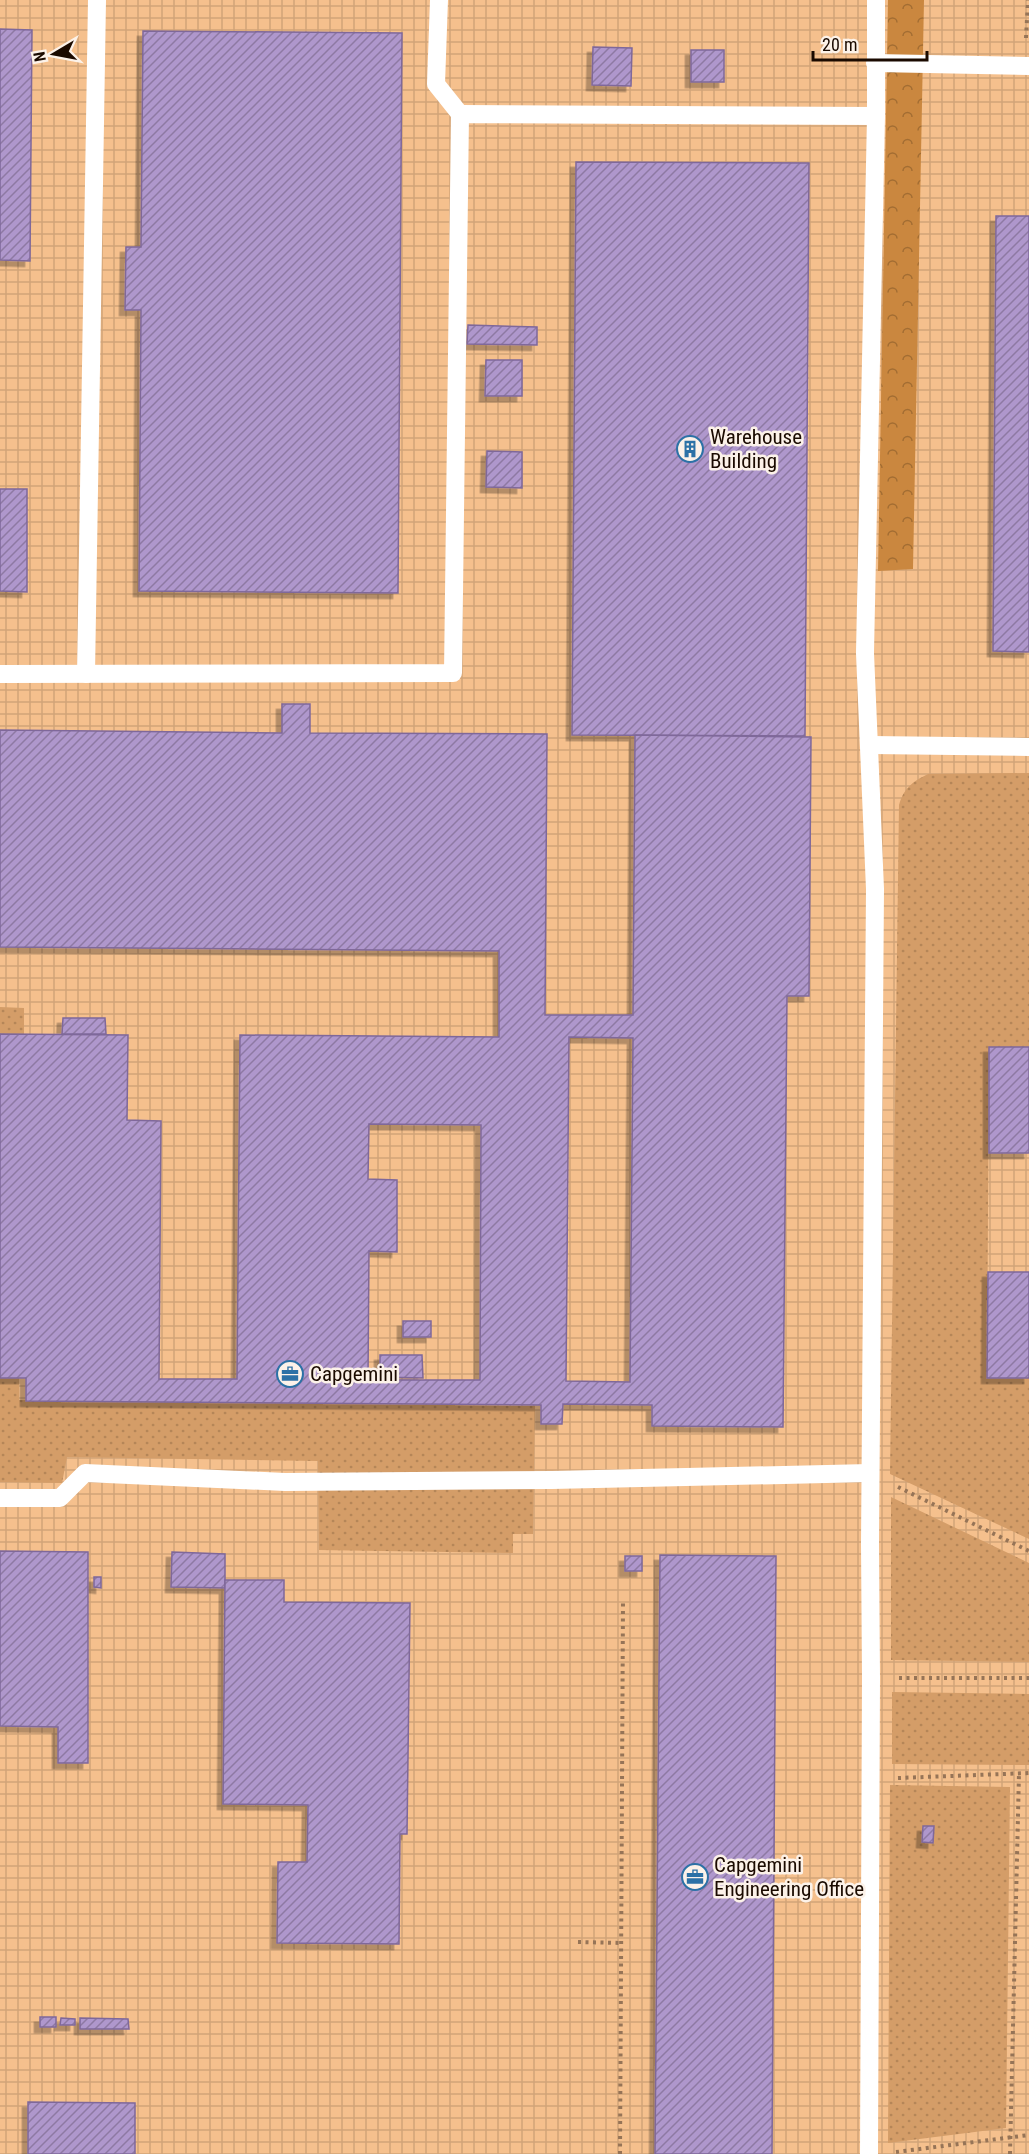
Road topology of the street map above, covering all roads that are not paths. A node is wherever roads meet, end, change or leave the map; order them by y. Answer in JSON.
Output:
{"nodes":[{"id":1,"x":97,"y":0,"type":"edge"},
{"id":2,"x":439,"y":0,"type":"edge"},
{"id":3,"x":876,"y":0,"type":"edge"},
{"id":4,"x":875,"y":63,"type":"junction"},
{"id":5,"x":1027,"y":66,"type":"edge"},
{"id":6,"x":459,"y":114,"type":"junction"},
{"id":7,"x":876,"y":116,"type":"junction"},
{"id":8,"x":0,"y":674,"type":"edge"},
{"id":9,"x":86,"y":674,"type":"junction"},
{"id":10,"x":871,"y":745,"type":"junction"},
{"id":11,"x":1029,"y":747,"type":"edge"},
{"id":12,"x":870,"y":1473,"type":"junction"},
{"id":13,"x":0,"y":1498,"type":"edge"},
{"id":14,"x":868,"y":2154,"type":"edge"}],
"edges":[{"from":1,"to":9,"type":"lane"},
{"from":2,"to":6,"type":"lane"},
{"from":3,"to":4,"type":"lane"},
{"from":4,"to":5,"type":"lane"},
{"from":4,"to":7,"type":"lane"},
{"from":6,"to":7,"type":"lane"},
{"from":6,"to":9,"type":"lane"},
{"from":7,"to":10,"type":"lane"},
{"from":8,"to":9,"type":"lane"},
{"from":10,"to":11,"type":"lane"},
{"from":10,"to":12,"type":"lane"},
{"from":12,"to":13,"type":"lane"},
{"from":12,"to":14,"type":"lane"}]}
